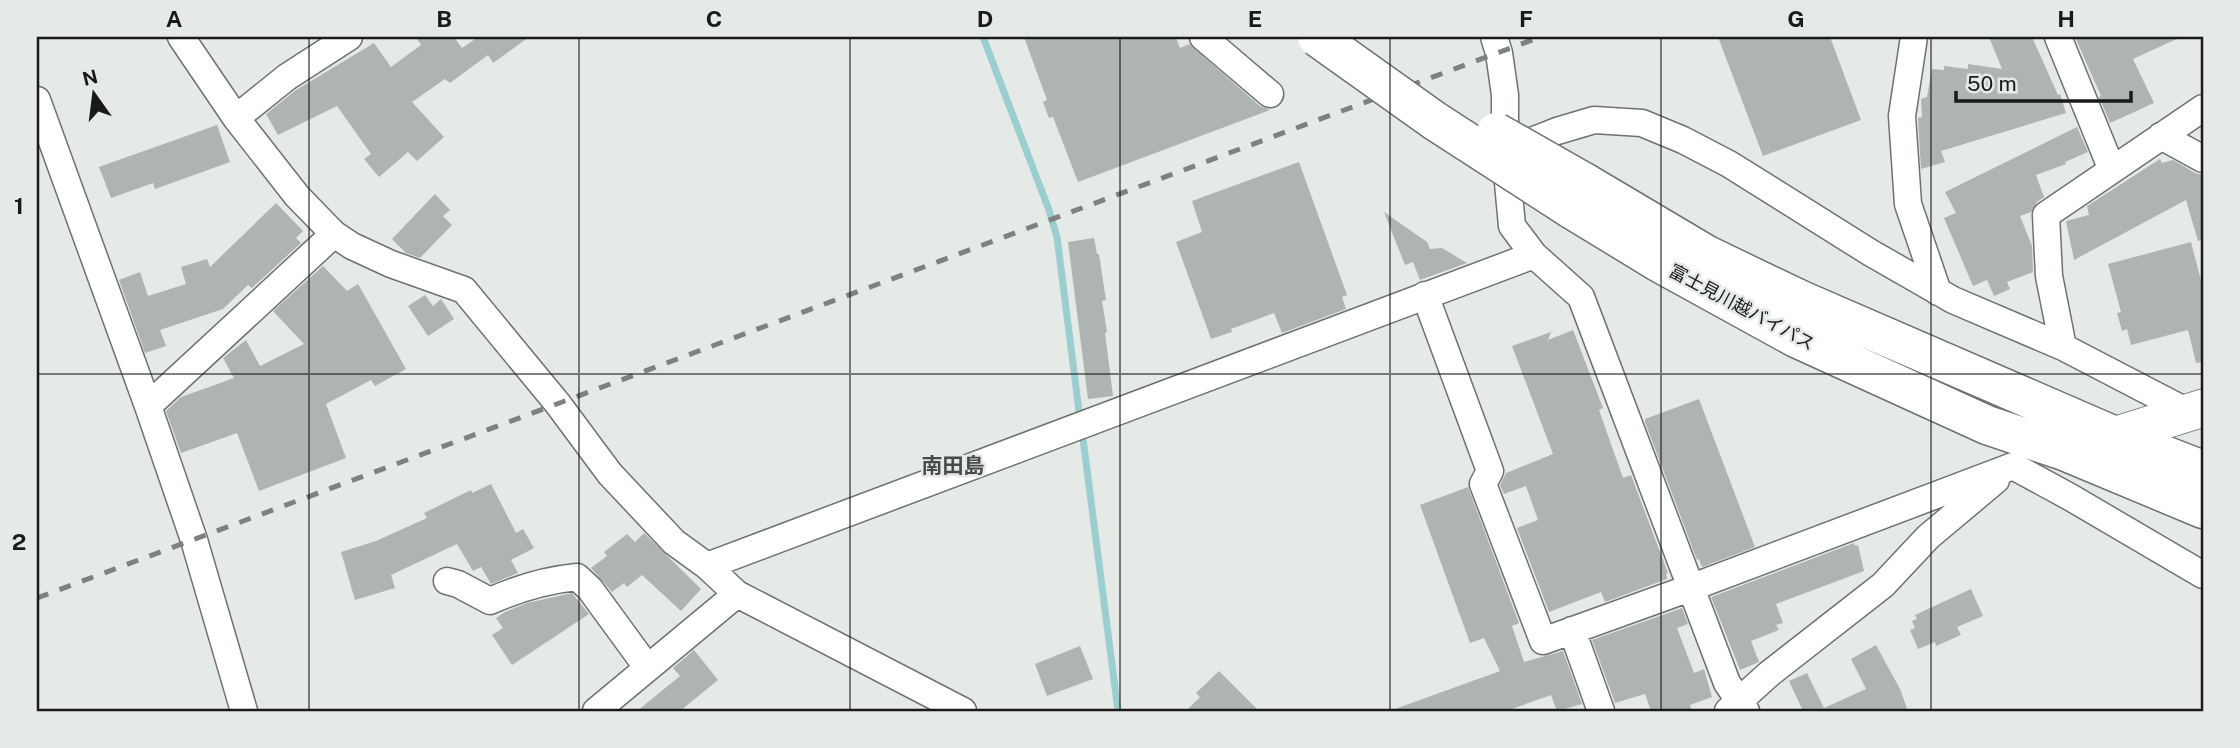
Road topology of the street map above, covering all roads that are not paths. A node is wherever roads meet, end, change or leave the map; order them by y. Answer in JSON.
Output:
{"nodes":[{"id":1,"x":181,"y":37,"type":"edge"},
{"id":2,"x":349,"y":37,"type":"edge"},
{"id":3,"x":1203,"y":37,"type":"edge"},
{"id":4,"x":1317,"y":37,"type":"edge"},
{"id":5,"x":1360,"y":37,"type":"edge"},
{"id":6,"x":1494,"y":37,"type":"edge"},
{"id":7,"x":1914,"y":37,"type":"edge"},
{"id":8,"x":2058,"y":37,"type":"edge"},
{"id":9,"x":1270,"y":94,"type":"dead end"},
{"id":10,"x":37,"y":100,"type":"edge"},
{"id":11,"x":2203,"y":108,"type":"edge"},
{"id":12,"x":236,"y":118,"type":"junction"},
{"id":13,"x":2161,"y":136,"type":"junction"},
{"id":14,"x":1505,"y":151,"type":"junction"},
{"id":15,"x":2203,"y":159,"type":"edge"},
{"id":16,"x":2112,"y":170,"type":"junction"},
{"id":17,"x":1577,"y":195,"type":"junction"},
{"id":18,"x":334,"y":234,"type":"junction"},
{"id":19,"x":1534,"y":255,"type":"junction"},
{"id":20,"x":1938,"y":292,"type":"junction"},
{"id":21,"x":1425,"y":295,"type":"junction"},
{"id":22,"x":2063,"y":347,"type":"junction"},
{"id":23,"x":148,"y":407,"type":"junction"},
{"id":24,"x":2196,"y":410,"type":"edge"},
{"id":25,"x":2115,"y":436,"type":"junction"},
{"id":26,"x":2064,"y":451,"type":"junction"},
{"id":27,"x":2013,"y":466,"type":"junction"},
{"id":28,"x":2203,"y":470,"type":"edge"},
{"id":29,"x":2203,"y":509,"type":"edge"},
{"id":30,"x":707,"y":566,"type":"junction"},
{"id":31,"x":2203,"y":575,"type":"edge"},
{"id":32,"x":447,"y":581,"type":"dead end"},
{"id":33,"x":1690,"y":588,"type":"junction"},
{"id":34,"x":737,"y":594,"type":"junction"},
{"id":35,"x":1572,"y":630,"type":"junction"},
{"id":36,"x":647,"y":667,"type":"junction"},
{"id":37,"x":1738,"y":708,"type":"edge"},
{"id":38,"x":244,"y":711,"type":"edge"},
{"id":39,"x":596,"y":711,"type":"edge"},
{"id":40,"x":963,"y":711,"type":"edge"},
{"id":41,"x":1601,"y":711,"type":"edge"}],
"edges":[{"from":1,"to":12,"type":"street"},
{"from":2,"to":12,"type":"street"},
{"from":3,"to":9,"type":"street"},
{"from":4,"to":17,"type":"highway","name":"富士見川越バイパス","bridge":true},
{"from":5,"to":17,"type":"highway","name":"富士見川越バイパス","bridge":true},
{"from":6,"to":14,"type":"street"},
{"from":7,"to":20,"type":"street"},
{"from":8,"to":16,"type":"street"},
{"from":10,"to":23,"type":"street"},
{"from":11,"to":13,"type":"street"},
{"from":12,"to":18,"type":"street"},
{"from":13,"to":15,"type":"street"},
{"from":13,"to":16,"type":"street"},
{"from":14,"to":19,"type":"street"},
{"from":14,"to":20,"type":"street"},
{"from":16,"to":22,"type":"street"},
{"from":17,"to":25,"type":"highway","name":"富士見川越バイパス"},
{"from":17,"to":26,"type":"highway","name":"富士見川越バイパス"},
{"from":18,"to":23,"type":"street"},
{"from":18,"to":30,"type":"street"},
{"from":19,"to":21,"type":"street"},
{"from":19,"to":33,"type":"street"},
{"from":20,"to":22,"type":"street"},
{"from":21,"to":30,"type":"street"},
{"from":21,"to":35,"type":"street"},
{"from":22,"to":24,"type":"street"},
{"from":23,"to":38,"type":"street"},
{"from":24,"to":25,"type":"street"},
{"from":25,"to":26,"type":"street"},
{"from":25,"to":28,"type":"highway","name":"富士見川越バイパス"},
{"from":26,"to":27,"type":"street"},
{"from":26,"to":29,"type":"highway","name":"富士見川越バイパス"},
{"from":27,"to":31,"type":"street"},
{"from":27,"to":33,"type":"street"},
{"from":27,"to":37,"type":"street"},
{"from":30,"to":34,"type":"street"},
{"from":32,"to":36,"type":"street"},
{"from":33,"to":35,"type":"street"},
{"from":33,"to":37,"type":"street"},
{"from":34,"to":36,"type":"street"},
{"from":34,"to":40,"type":"street"},
{"from":35,"to":41,"type":"street"},
{"from":36,"to":39,"type":"street"}]}
